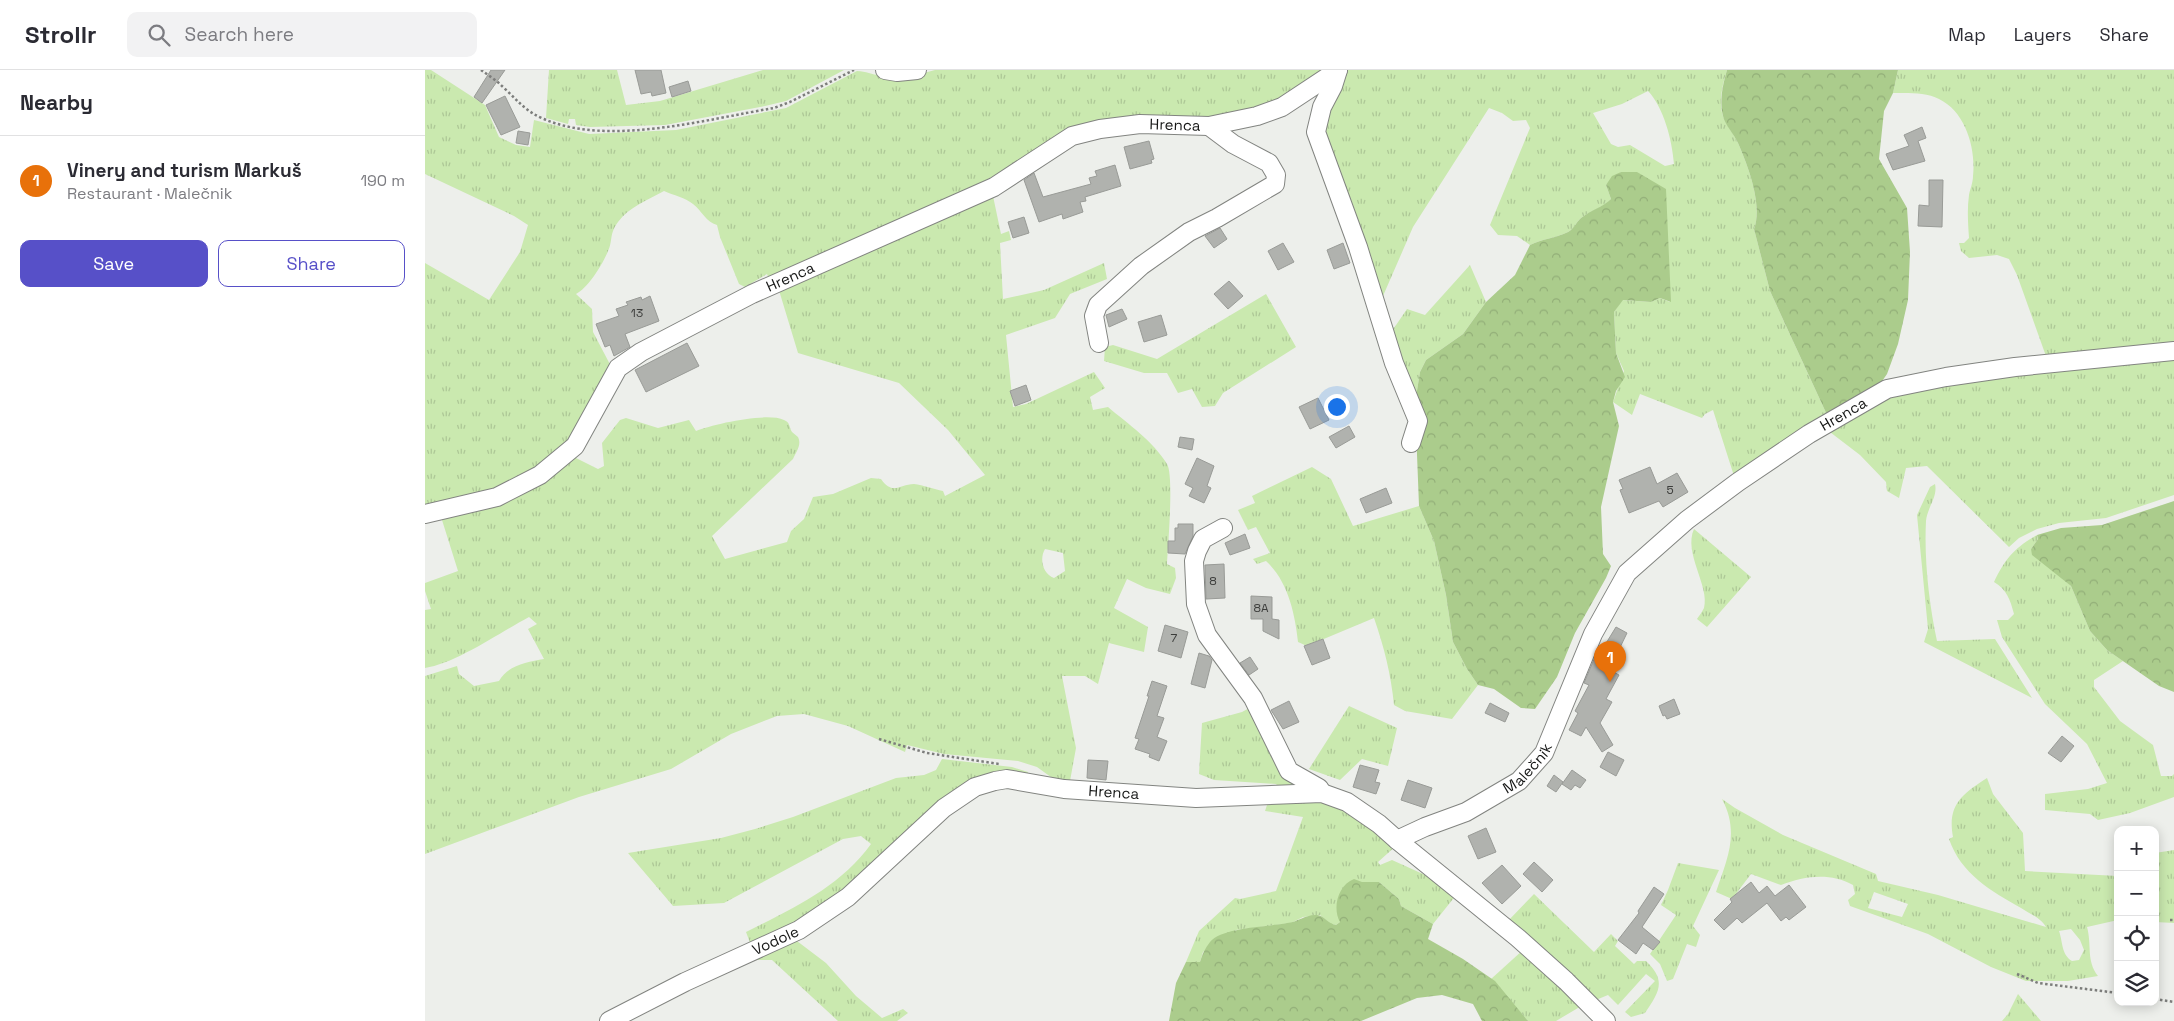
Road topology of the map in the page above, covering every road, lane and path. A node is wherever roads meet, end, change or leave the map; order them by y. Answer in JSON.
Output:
{"nodes":[{"id":1,"x":481,"y":70,"type":"edge"},
{"id":2,"x":854,"y":70,"type":"edge"},
{"id":3,"x":885,"y":70,"type":"edge"},
{"id":4,"x":917,"y":70,"type":"edge"},
{"id":5,"x":1338,"y":70,"type":"edge"},
{"id":6,"x":1209,"y":126,"type":"junction"},
{"id":7,"x":1099,"y":343,"type":"dead end"},
{"id":8,"x":2174,"y":351,"type":"edge"},
{"id":9,"x":1411,"y":443,"type":"dead end"},
{"id":10,"x":425,"y":514,"type":"edge"},
{"id":11,"x":1223,"y":528,"type":"dead end"},
{"id":12,"x":1593,"y":634,"type":"joint"},
{"id":13,"x":879,"y":740,"type":"dead end"},
{"id":14,"x":1001,"y":764,"type":"dead end"},
{"id":15,"x":1322,"y":793,"type":"junction"},
{"id":16,"x":920,"y":828,"type":"joint"},
{"id":17,"x":1397,"y":840,"type":"junction"},
{"id":18,"x":2170,"y":920,"type":"dead end"},
{"id":19,"x":2174,"y":920,"type":"edge"},
{"id":20,"x":2017,"y":974,"type":"dead end"},
{"id":21,"x":2114,"y":992,"type":"edge"},
{"id":22,"x":2159,"y":1000,"type":"edge"},
{"id":23,"x":2174,"y":1002,"type":"edge"},
{"id":24,"x":609,"y":1021,"type":"edge"},
{"id":25,"x":1607,"y":1021,"type":"edge"}],
"edges":[{"from":1,"to":2,"type":"path"},
{"from":3,"to":4,"type":"street"},
{"from":5,"to":6,"type":"street","name":"Hrenca"},
{"from":5,"to":9,"type":"street"},
{"from":6,"to":7,"type":"street","name":"Hrenca"},
{"from":6,"to":10,"type":"street","name":"Hrenca"},
{"from":8,"to":12,"type":"street","name":"Hrenca"},
{"from":11,"to":15,"type":"street","name":"Hrenca"},
{"from":12,"to":17,"type":"street","name":"Malečnik"},
{"from":13,"to":14,"type":"path"},
{"from":15,"to":16,"type":"street","name":"Hrenca"},
{"from":15,"to":17,"type":"street","name":"Hrenca"},
{"from":16,"to":24,"type":"street","name":"Vodole"},
{"from":17,"to":25,"type":"street"},
{"from":18,"to":19,"type":"path"},
{"from":20,"to":21,"type":"path"},
{"from":22,"to":23,"type":"path"}]}
